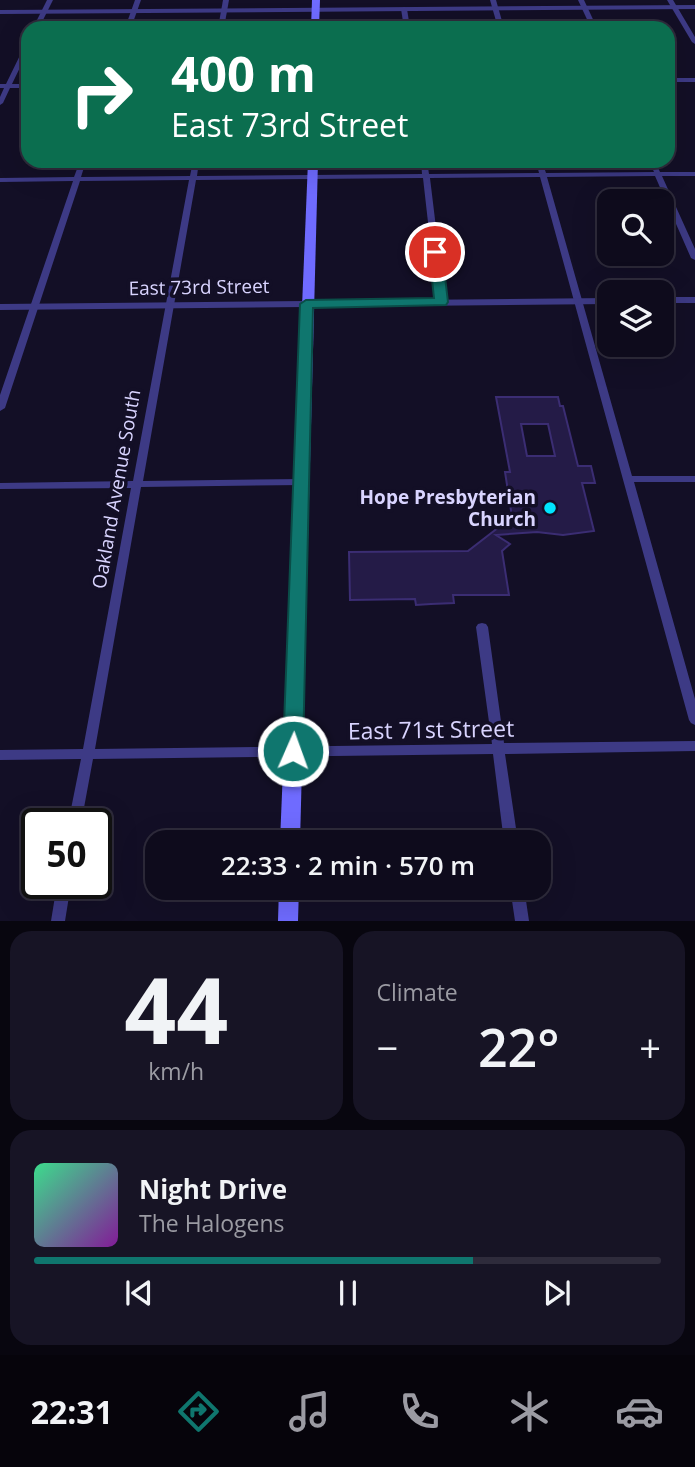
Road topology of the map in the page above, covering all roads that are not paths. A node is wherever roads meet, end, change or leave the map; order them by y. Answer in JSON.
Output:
{"nodes":[{"id":1,"x":50,"y":0,"type":"edge"},
{"id":2,"x":138,"y":0,"type":"edge"},
{"id":3,"x":226,"y":0,"type":"edge"},
{"id":4,"x":493,"y":0,"type":"edge"},
{"id":5,"x":581,"y":0,"type":"edge"},
{"id":6,"x":672,"y":4,"type":"edge"},
{"id":7,"x":315,"y":5,"type":"edge"},
{"id":8,"x":695,"y":7,"type":"edge"},
{"id":9,"x":586,"y":8,"type":"junction"},
{"id":10,"x":404,"y":9,"type":"junction"},
{"id":11,"x":496,"y":9,"type":"junction"},
{"id":12,"x":224,"y":10,"type":"junction"},
{"id":13,"x":134,"y":11,"type":"junction"},
{"id":14,"x":0,"y":12,"type":"edge"},
{"id":15,"x":44,"y":12,"type":"junction"},
{"id":16,"x":40,"y":21,"type":"edge"},
{"id":17,"x":130,"y":21,"type":"edge"},
{"id":18,"x":222,"y":21,"type":"edge"},
{"id":19,"x":406,"y":21,"type":"edge"},
{"id":20,"x":499,"y":21,"type":"edge"},
{"id":21,"x":591,"y":21,"type":"edge"},
{"id":22,"x":695,"y":42,"type":"edge"},
{"id":23,"x":21,"y":57,"type":"edge"},
{"id":24,"x":675,"y":80,"type":"edge"},
{"id":25,"x":695,"y":80,"type":"edge"},
{"id":26,"x":4,"y":86,"type":"edge"},
{"id":27,"x":0,"y":103,"type":"edge"},
{"id":28,"x":81,"y":168,"type":"edge"},
{"id":29,"x":195,"y":168,"type":"edge"},
{"id":30,"x":313,"y":168,"type":"edge"},
{"id":31,"x":425,"y":168,"type":"edge"},
{"id":32,"x":541,"y":168,"type":"edge"},
{"id":33,"x":655,"y":168,"type":"edge"},
{"id":34,"x":658,"y":174,"type":"junction"},
{"id":35,"x":695,"y":174,"type":"edge"},
{"id":36,"x":543,"y":175,"type":"junction"},
{"id":37,"x":426,"y":176,"type":"junction"},
{"id":38,"x":313,"y":177,"type":"junction"},
{"id":39,"x":193,"y":178,"type":"junction"},
{"id":40,"x":77,"y":179,"type":"junction"},
{"id":41,"x":0,"y":180,"type":"edge"},
{"id":42,"x":695,"y":258,"type":"edge"},
{"id":43,"x":674,"y":300,"type":"edge"},
{"id":44,"x":695,"y":300,"type":"edge"},
{"id":45,"x":577,"y":301,"type":"junction"},
{"id":46,"x":597,"y":301,"type":"edge"},
{"id":47,"x":441,"y":302,"type":"junction"},
{"id":48,"x":306,"y":304,"type":"junction"},
{"id":49,"x":169,"y":305,"type":"junction"},
{"id":50,"x":0,"y":307,"type":"edge"},
{"id":51,"x":34,"y":307,"type":"junction"},
{"id":52,"x":0,"y":408,"type":"edge"},
{"id":53,"x":695,"y":478,"type":"edge"},
{"id":54,"x":627,"y":480,"type":"junction"},
{"id":55,"x":303,"y":482,"type":"junction"},
{"id":56,"x":136,"y":484,"type":"junction"},
{"id":57,"x":0,"y":486,"type":"edge"},
{"id":58,"x":482,"y":626,"type":"dead end"},
{"id":59,"x":695,"y":720,"type":"edge"},
{"id":60,"x":695,"y":746,"type":"edge"},
{"id":61,"x":498,"y":749,"type":"junction"},
{"id":62,"x":293,"y":751,"type":"junction"},
{"id":63,"x":87,"y":754,"type":"junction"},
{"id":64,"x":0,"y":755,"type":"edge"},
{"id":65,"x":78,"y":808,"type":"edge"},
{"id":66,"x":290,"y":830,"type":"edge"},
{"id":67,"x":509,"y":830,"type":"edge"},
{"id":68,"x":62,"y":899,"type":"edge"},
{"id":69,"x":289,"y":900,"type":"edge"},
{"id":70,"x":519,"y":900,"type":"edge"},
{"id":71,"x":58,"y":921,"type":"edge"},
{"id":72,"x":288,"y":921,"type":"edge"},
{"id":73,"x":522,"y":921,"type":"edge"}],
"edges":[{"from":1,"to":15,"type":"street"},
{"from":2,"to":13,"type":"street"},
{"from":3,"to":12,"type":"street"},
{"from":4,"to":11,"type":"street"},
{"from":5,"to":9,"type":"street"},
{"from":6,"to":8,"type":"street"},
{"from":6,"to":9,"type":"street"},
{"from":6,"to":22,"type":"street"},
{"from":7,"to":10,"type":"street"},
{"from":7,"to":12,"type":"street"},
{"from":9,"to":11,"type":"street"},
{"from":9,"to":21,"type":"street"},
{"from":10,"to":11,"type":"street"},
{"from":10,"to":19,"type":"street"},
{"from":11,"to":20,"type":"street"},
{"from":12,"to":13,"type":"street"},
{"from":12,"to":18,"type":"street"},
{"from":13,"to":15,"type":"street"},
{"from":13,"to":17,"type":"street"},
{"from":14,"to":15,"type":"street"},
{"from":15,"to":16,"type":"street"},
{"from":23,"to":26,"type":"street"},
{"from":24,"to":25,"type":"street"},
{"from":26,"to":27,"type":"street"},
{"from":28,"to":40,"type":"street"},
{"from":29,"to":39,"type":"street","name":"Oakland Avenue South"},
{"from":30,"to":38,"type":"main road"},
{"from":31,"to":37,"type":"street"},
{"from":32,"to":36,"type":"street"},
{"from":33,"to":34,"type":"street"},
{"from":34,"to":35,"type":"street"},
{"from":34,"to":36,"type":"street"},
{"from":34,"to":42,"type":"street"},
{"from":36,"to":37,"type":"street"},
{"from":36,"to":45,"type":"street"},
{"from":37,"to":38,"type":"street"},
{"from":37,"to":47,"type":"street"},
{"from":38,"to":39,"type":"street"},
{"from":38,"to":48,"type":"main road"},
{"from":39,"to":40,"type":"street"},
{"from":39,"to":49,"type":"street","name":"Oakland Avenue South"},
{"from":40,"to":41,"type":"street"},
{"from":40,"to":51,"type":"street"},
{"from":43,"to":44,"type":"street"},
{"from":45,"to":46,"type":"street","name":"East 73rd Street"},
{"from":45,"to":47,"type":"street","name":"East 73rd Street"},
{"from":45,"to":54,"type":"street"},
{"from":47,"to":48,"type":"street","name":"East 73rd Street"},
{"from":48,"to":49,"type":"street","name":"East 73rd Street"},
{"from":48,"to":55,"type":"main road"},
{"from":49,"to":51,"type":"street","name":"East 73rd Street"},
{"from":49,"to":56,"type":"street","name":"Oakland Avenue South"},
{"from":50,"to":51,"type":"street","name":"East 73rd Street"},
{"from":51,"to":52,"type":"street"},
{"from":53,"to":54,"type":"street"},
{"from":54,"to":59,"type":"street"},
{"from":55,"to":56,"type":"street"},
{"from":55,"to":62,"type":"main road"},
{"from":56,"to":57,"type":"street"},
{"from":56,"to":63,"type":"street","name":"Oakland Avenue South"},
{"from":58,"to":61,"type":"street"},
{"from":60,"to":61,"type":"street","name":"East 71st Street"},
{"from":61,"to":62,"type":"street","name":"East 71st Street"},
{"from":61,"to":67,"type":"street"},
{"from":62,"to":63,"type":"street","name":"East 71st Street"},
{"from":62,"to":66,"type":"main road"},
{"from":63,"to":64,"type":"street","name":"East 71st Street"},
{"from":63,"to":65,"type":"street","name":"Oakland Avenue South"},
{"from":68,"to":71,"type":"street"},
{"from":69,"to":72,"type":"main road"},
{"from":70,"to":73,"type":"street"}]}
